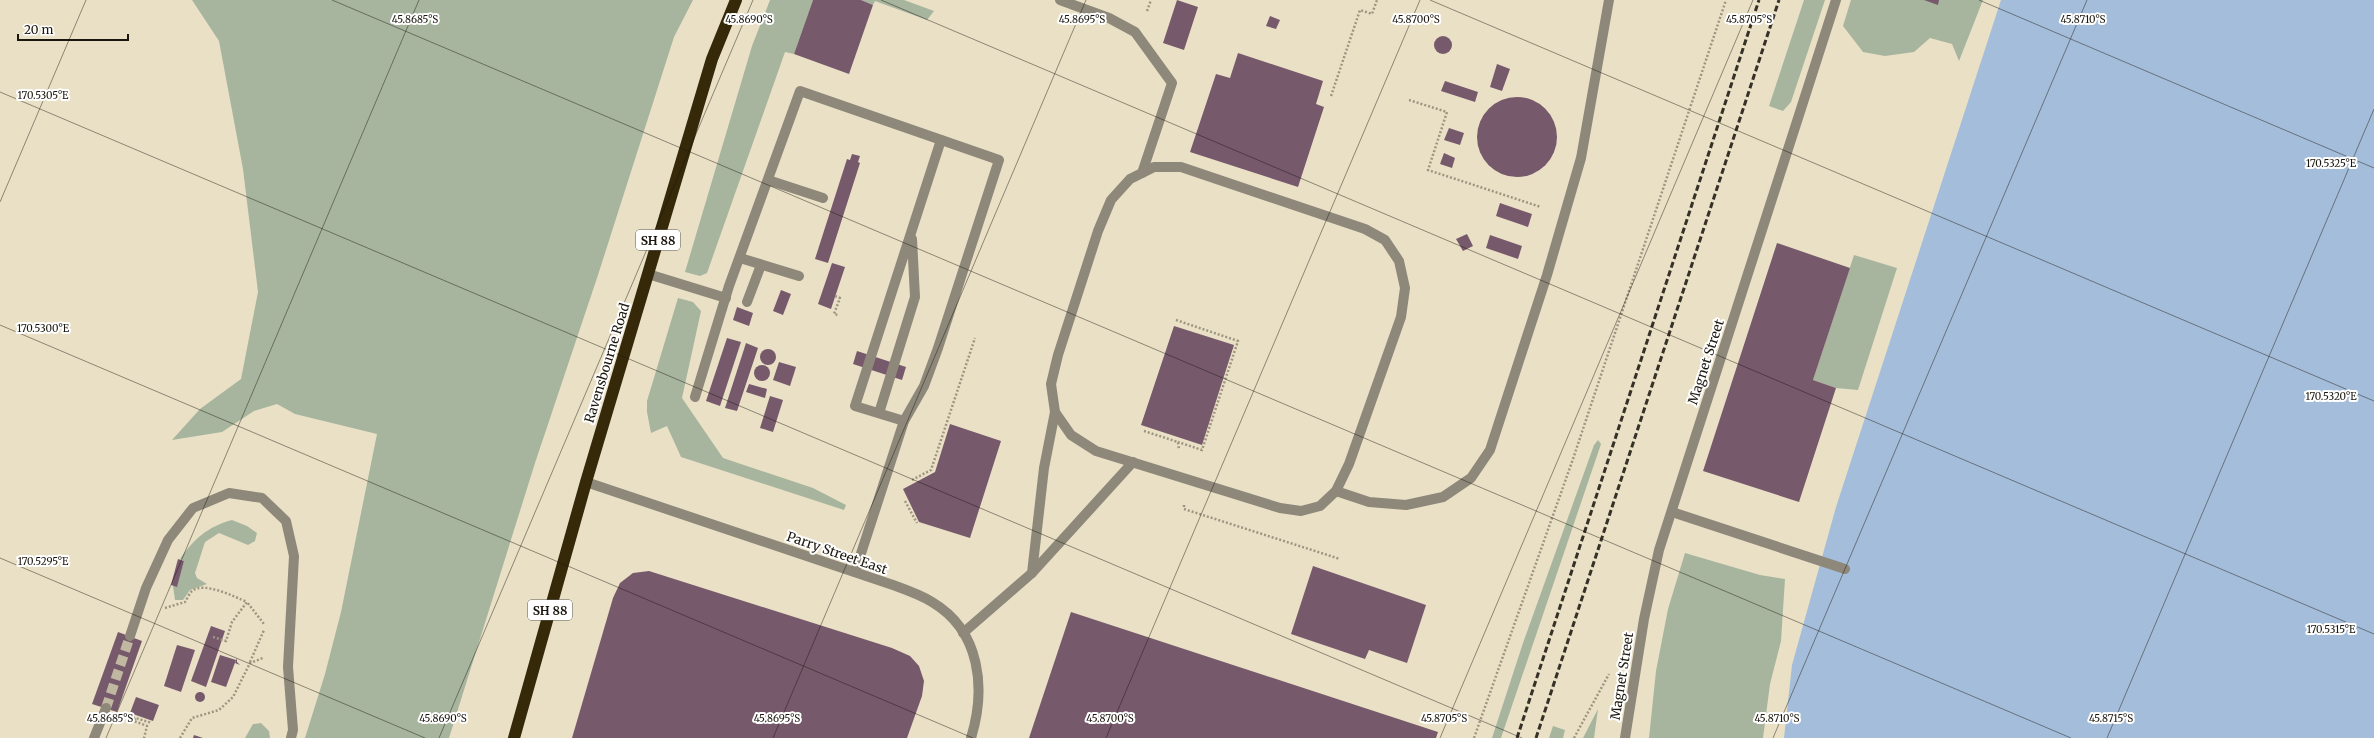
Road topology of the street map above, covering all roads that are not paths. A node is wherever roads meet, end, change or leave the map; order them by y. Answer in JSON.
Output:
{"nodes":[{"id":1,"x":736,"y":0,"type":"edge"},
{"id":2,"x":1060,"y":0,"type":"edge"},
{"id":3,"x":1609,"y":0,"type":"edge"},
{"id":4,"x":1836,"y":0,"type":"edge"},
{"id":5,"x":941,"y":140,"type":"junction"},
{"id":6,"x":1142,"y":173,"type":"junction"},
{"id":7,"x":768,"y":180,"type":"junction"},
{"id":8,"x":823,"y":198,"type":"dead end"},
{"id":9,"x":911,"y":233,"type":"junction"},
{"id":10,"x":740,"y":258,"type":"junction"},
{"id":11,"x":762,"y":265,"type":"junction"},
{"id":12,"x":648,"y":274,"type":"junction"},
{"id":13,"x":799,"y":276,"type":"dead end"},
{"id":14,"x":726,"y":298,"type":"junction"},
{"id":15,"x":747,"y":302,"type":"dead end"},
{"id":16,"x":695,"y":397,"type":"dead end"},
{"id":17,"x":1055,"y":412,"type":"junction"},
{"id":18,"x":879,"y":413,"type":"junction"},
{"id":19,"x":904,"y":422,"type":"junction"},
{"id":20,"x":1133,"y":462,"type":"junction"},
{"id":21,"x":586,"y":482,"type":"junction"},
{"id":22,"x":1336,"y":491,"type":"junction"},
{"id":23,"x":1672,"y":512,"type":"junction"},
{"id":24,"x":1845,"y":568,"type":"dead end"},
{"id":25,"x":855,"y":572,"type":"junction"},
{"id":26,"x":1032,"y":573,"type":"junction"},
{"id":27,"x":963,"y":633,"type":"junction"},
{"id":28,"x":130,"y":636,"type":"tunnel mouth"},
{"id":29,"x":106,"y":708,"type":"tunnel mouth"},
{"id":30,"x":94,"y":738,"type":"edge"},
{"id":31,"x":291,"y":738,"type":"edge"},
{"id":32,"x":514,"y":738,"type":"edge"},
{"id":33,"x":971,"y":738,"type":"edge"},
{"id":34,"x":1626,"y":738,"type":"edge"}],
"edges":[{"from":1,"to":12,"type":"highway","name":"Ravensbourne Road","number":"SH 88"},
{"from":2,"to":6,"type":"street"},
{"from":3,"to":22,"type":"street"},
{"from":4,"to":23,"type":"street","name":"Magnet Street"},
{"from":5,"to":7,"type":"street"},
{"from":5,"to":9,"type":"street"},
{"from":5,"to":19,"type":"street"},
{"from":6,"to":17,"type":"street"},
{"from":6,"to":22,"type":"street"},
{"from":7,"to":8,"type":"street"},
{"from":7,"to":10,"type":"street"},
{"from":9,"to":18,"type":"street"},
{"from":9,"to":18,"type":"street"},
{"from":10,"to":11,"type":"street"},
{"from":10,"to":14,"type":"street"},
{"from":11,"to":13,"type":"street"},
{"from":11,"to":15,"type":"street"},
{"from":12,"to":14,"type":"street"},
{"from":12,"to":21,"type":"highway","name":"Ravensbourne Road","number":"SH 88"},
{"from":14,"to":16,"type":"street"},
{"from":17,"to":20,"type":"street"},
{"from":17,"to":26,"type":"street"},
{"from":18,"to":19,"type":"street"},
{"from":19,"to":25,"type":"street"},
{"from":20,"to":22,"type":"street"},
{"from":20,"to":26,"type":"street"},
{"from":21,"to":25,"type":"street","name":"Parry Street East"},
{"from":21,"to":32,"type":"highway","name":"Ravensbourne Road","number":"SH 88"},
{"from":23,"to":24,"type":"street"},
{"from":23,"to":34,"type":"street","name":"Magnet Street"},
{"from":25,"to":27,"type":"street","name":"Parry Street East"},
{"from":26,"to":27,"type":"street"},
{"from":27,"to":33,"type":"street","name":"Parry Street East"},
{"from":28,"to":31,"type":"street"},
{"from":29,"to":30,"type":"street"}]}
